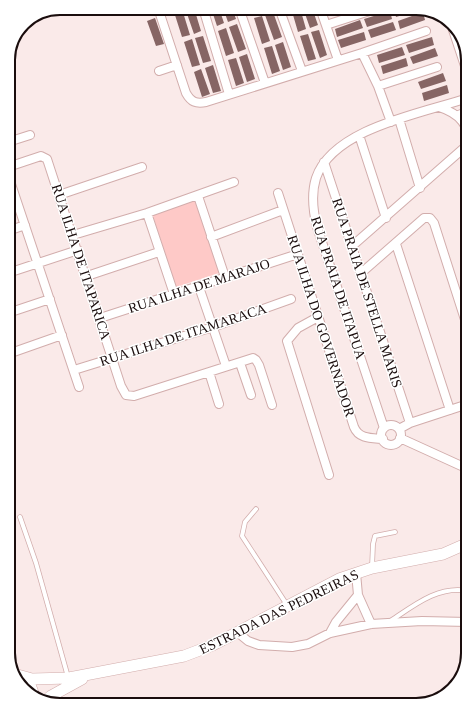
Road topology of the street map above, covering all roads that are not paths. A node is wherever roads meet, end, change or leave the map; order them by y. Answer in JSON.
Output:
{"nodes":[{"id":1,"x":160,"y":15,"type":"edge"},
{"id":2,"x":205,"y":15,"type":"edge"},
{"id":3,"x":241,"y":15,"type":"edge"},
{"id":4,"x":282,"y":15,"type":"edge"},
{"id":5,"x":322,"y":15,"type":"edge"},
{"id":6,"x":357,"y":15,"type":"edge"},
{"id":7,"x":326,"y":25,"type":"junction"},
{"id":8,"x":426,"y":31,"type":"dead end"},
{"id":9,"x":362,"y":53,"type":"junction"},
{"id":10,"x":338,"y":60,"type":"junction"},
{"id":11,"x":177,"y":65,"type":"junction"},
{"id":12,"x":437,"y":67,"type":"dead end"},
{"id":13,"x":159,"y":71,"type":"dead end"},
{"id":14,"x":302,"y":71,"type":"junction"},
{"id":15,"x":265,"y":83,"type":"junction"},
{"id":16,"x":378,"y":86,"type":"junction"},
{"id":17,"x":229,"y":94,"type":"junction"},
{"id":18,"x":461,"y":100,"type":"edge"},
{"id":19,"x":439,"y":107,"type":"junction"},
{"id":20,"x":461,"y":112,"type":"edge"},
{"id":21,"x":455,"y":114,"type":"junction"},
{"id":22,"x":395,"y":121,"type":"junction"},
{"id":23,"x":461,"y":121,"type":"edge"},
{"id":24,"x":30,"y":135,"type":"dead end"},
{"id":25,"x":359,"y":135,"type":"junction"},
{"id":26,"x":15,"y":140,"type":"edge"},
{"id":27,"x":461,"y":150,"type":"edge"},
{"id":28,"x":324,"y":162,"type":"junction"},
{"id":29,"x":15,"y":165,"type":"edge"},
{"id":30,"x":142,"y":167,"type":"dead end"},
{"id":31,"x":234,"y":182,"type":"dead end"},
{"id":32,"x":420,"y":188,"type":"junction"},
{"id":33,"x":278,"y":193,"type":"dead end"},
{"id":34,"x":60,"y":195,"type":"junction"},
{"id":35,"x":198,"y":196,"type":"junction"},
{"id":36,"x":15,"y":202,"type":"edge"},
{"id":37,"x":283,"y":210,"type":"junction"},
{"id":38,"x":147,"y":213,"type":"junction"},
{"id":39,"x":386,"y":218,"type":"junction"},
{"id":40,"x":25,"y":225,"type":"junction"},
{"id":41,"x":15,"y":229,"type":"edge"},
{"id":42,"x":73,"y":235,"type":"junction"},
{"id":43,"x":211,"y":237,"type":"junction"},
{"id":44,"x":396,"y":244,"type":"junction"},
{"id":45,"x":352,"y":247,"type":"junction"},
{"id":46,"x":78,"y":250,"type":"junction"},
{"id":47,"x":160,"y":252,"type":"junction"},
{"id":48,"x":298,"y":254,"type":"junction"},
{"id":49,"x":38,"y":262,"type":"junction"},
{"id":50,"x":15,"y":270,"type":"edge"},
{"id":51,"x":360,"y":274,"type":"junction"},
{"id":52,"x":87,"y":276,"type":"junction"},
{"id":53,"x":225,"y":277,"type":"junction"},
{"id":54,"x":199,"y":287,"type":"junction"},
{"id":55,"x":174,"y":294,"type":"junction"},
{"id":56,"x":50,"y":299,"type":"junction"},
{"id":57,"x":291,"y":299,"type":"dead end"},
{"id":58,"x":461,"y":308,"type":"edge"},
{"id":59,"x":15,"y":311,"type":"edge"},
{"id":60,"x":318,"y":317,"type":"junction"},
{"id":61,"x":100,"y":318,"type":"junction"},
{"id":62,"x":213,"y":327,"type":"junction"},
{"id":63,"x":62,"y":335,"type":"junction"},
{"id":64,"x":15,"y":352,"type":"edge"},
{"id":65,"x":112,"y":359,"type":"junction"},
{"id":66,"x":244,"y":361,"type":"junction"},
{"id":67,"x":226,"y":366,"type":"junction"},
{"id":68,"x":74,"y":370,"type":"junction"},
{"id":69,"x":209,"y":372,"type":"junction"},
{"id":70,"x":79,"y":387,"type":"dead end"},
{"id":71,"x":251,"y":395,"type":"dead end"},
{"id":72,"x":218,"y":404,"type":"dead end"},
{"id":73,"x":272,"y":405,"type":"dead end"},
{"id":74,"x":461,"y":406,"type":"edge"},
{"id":75,"x":450,"y":410,"type":"junction"},
{"id":76,"x":410,"y":423,"type":"junction"},
{"id":77,"x":384,"y":428,"type":"junction"},
{"id":78,"x":398,"y":429,"type":"junction"},
{"id":79,"x":400,"y":438,"type":"junction"},
{"id":80,"x":383,"y":440,"type":"junction"},
{"id":81,"x":461,"y":466,"type":"edge"},
{"id":82,"x":329,"y":476,"type":"dead end"},
{"id":83,"x":256,"y":509,"type":"dead end"},
{"id":84,"x":20,"y":517,"type":"dead end"},
{"id":85,"x":396,"y":532,"type":"dead end"},
{"id":86,"x":461,"y":546,"type":"edge"},
{"id":87,"x":372,"y":568,"type":"junction"},
{"id":88,"x":356,"y":573,"type":"junction"},
{"id":89,"x":461,"y":589,"type":"edge"},
{"id":90,"x":358,"y":595,"type":"junction"},
{"id":91,"x":287,"y":605,"type":"junction"},
{"id":92,"x":461,"y":622,"type":"edge"},
{"id":93,"x":387,"y":623,"type":"junction"},
{"id":94,"x":371,"y":624,"type":"junction"},
{"id":95,"x":237,"y":632,"type":"junction"},
{"id":96,"x":330,"y":633,"type":"junction"},
{"id":97,"x":88,"y":675,"type":"junction"},
{"id":98,"x":22,"y":677,"type":"edge"},
{"id":99,"x":68,"y":678,"type":"junction"},
{"id":100,"x":50,"y":697,"type":"edge"}],
"edges":[{"from":1,"to":11,"type":"street"},
{"from":2,"to":17,"type":"street"},
{"from":3,"to":15,"type":"street"},
{"from":4,"to":14,"type":"street"},
{"from":5,"to":7,"type":"street"},
{"from":6,"to":7,"type":"street"},
{"from":7,"to":10,"type":"street"},
{"from":8,"to":9,"type":"street"},
{"from":9,"to":10,"type":"street"},
{"from":9,"to":16,"type":"street"},
{"from":10,"to":14,"type":"street"},
{"from":11,"to":13,"type":"street"},
{"from":11,"to":17,"type":"street"},
{"from":12,"to":16,"type":"street"},
{"from":14,"to":15,"type":"street"},
{"from":15,"to":17,"type":"street"},
{"from":16,"to":22,"type":"street"},
{"from":18,"to":19,"type":"street","name":"RUA PRAIA DE ITAPUA"},
{"from":19,"to":21,"type":"street"},
{"from":19,"to":22,"type":"street","name":"RUA PRAIA DE ITAPUA"},
{"from":20,"to":21,"type":"lane"},
{"from":21,"to":23,"type":"street"},
{"from":22,"to":25,"type":"street","name":"RUA PRAIA DE ITAPUA"},
{"from":22,"to":32,"type":"street"},
{"from":24,"to":26,"type":"street"},
{"from":25,"to":28,"type":"street","name":"RUA PRAIA DE ITAPUA"},
{"from":25,"to":39,"type":"street"},
{"from":27,"to":32,"type":"street"},
{"from":28,"to":45,"type":"street","name":"RUA PRAIA DE STELLA MARIS"},
{"from":28,"to":77,"type":"street","name":"RUA PRAIA DE ITAPUA"},
{"from":29,"to":34,"type":"street","name":"RUA ILHA DE ITAPARICA"},
{"from":30,"to":34,"type":"street"},
{"from":31,"to":35,"type":"street"},
{"from":32,"to":39,"type":"street"},
{"from":33,"to":37,"type":"street","name":"RUA ILHA DO GOVERNADOR"},
{"from":34,"to":42,"type":"street","name":"RUA ILHA DE ITAPARICA"},
{"from":35,"to":38,"type":"street"},
{"from":35,"to":43,"type":"street"},
{"from":36,"to":40,"type":"street"},
{"from":37,"to":43,"type":"street"},
{"from":37,"to":48,"type":"street","name":"RUA ILHA DO GOVERNADOR"},
{"from":38,"to":42,"type":"street"},
{"from":38,"to":47,"type":"street"},
{"from":39,"to":45,"type":"street"},
{"from":40,"to":41,"type":"street"},
{"from":40,"to":49,"type":"street"},
{"from":42,"to":46,"type":"street","name":"RUA ILHA DE ITAPARICA"},
{"from":43,"to":53,"type":"street"},
{"from":44,"to":51,"type":"street"},
{"from":44,"to":58,"type":"street"},
{"from":44,"to":75,"type":"street"},
{"from":45,"to":51,"type":"street","name":"RUA PRAIA DE STELLA MARIS"},
{"from":46,"to":49,"type":"street"},
{"from":46,"to":52,"type":"street","name":"RUA ILHA DE ITAPARICA"},
{"from":47,"to":52,"type":"street"},
{"from":47,"to":55,"type":"street"},
{"from":48,"to":53,"type":"street","name":"RUA ILHA DE MARAJO"},
{"from":48,"to":60,"type":"street","name":"RUA ILHA DO GOVERNADOR"},
{"from":49,"to":50,"type":"street"},
{"from":49,"to":56,"type":"street"},
{"from":51,"to":76,"type":"street","name":"RUA PRAIA DE STELLA MARIS"},
{"from":52,"to":61,"type":"street","name":"RUA ILHA DE ITAPARICA"},
{"from":53,"to":54,"type":"street","name":"RUA ILHA DE MARAJO"},
{"from":54,"to":55,"type":"street","name":"RUA ILHA DE MARAJO"},
{"from":54,"to":62,"type":"street"},
{"from":55,"to":61,"type":"street","name":"RUA ILHA DE MARAJO"},
{"from":56,"to":59,"type":"street"},
{"from":56,"to":63,"type":"street"},
{"from":57,"to":62,"type":"street","name":"RUA ILHA DE ITAMARACA"},
{"from":60,"to":80,"type":"street","name":"RUA ILHA DO GOVERNADOR"},
{"from":60,"to":82,"type":"street"},
{"from":61,"to":65,"type":"street","name":"RUA ILHA DE ITAPARICA"},
{"from":62,"to":65,"type":"street","name":"RUA ILHA DE ITAMARACA"},
{"from":62,"to":67,"type":"street"},
{"from":63,"to":64,"type":"street"},
{"from":63,"to":68,"type":"street"},
{"from":65,"to":68,"type":"street","name":"RUA ILHA DE ITAMARACA"},
{"from":65,"to":69,"type":"street","name":"RUA ILHA DE ITAPARICA"},
{"from":66,"to":67,"type":"street"},
{"from":66,"to":71,"type":"street"},
{"from":66,"to":73,"type":"street"},
{"from":67,"to":69,"type":"street"},
{"from":68,"to":70,"type":"street"},
{"from":69,"to":72,"type":"street"},
{"from":74,"to":75,"type":"street"},
{"from":75,"to":76,"type":"street"},
{"from":76,"to":78,"type":"street"},
{"from":77,"to":78,"type":"street"},
{"from":77,"to":80,"type":"street"},
{"from":78,"to":79,"type":"street"},
{"from":79,"to":80,"type":"street"},
{"from":79,"to":81,"type":"street"},
{"from":83,"to":91,"type":"lane"},
{"from":84,"to":99,"type":"lane"},
{"from":85,"to":87,"type":"lane"},
{"from":86,"to":87,"type":"street","name":"ESTRADA DAS PEDREIRAS"},
{"from":87,"to":88,"type":"street","name":"ESTRADA DAS PEDREIRAS"},
{"from":88,"to":90,"type":"street"},
{"from":88,"to":91,"type":"street","name":"ESTRADA DAS PEDREIRAS"},
{"from":89,"to":93,"type":"lane"},
{"from":90,"to":94,"type":"street"},
{"from":90,"to":96,"type":"street"},
{"from":91,"to":95,"type":"street","name":"ESTRADA DAS PEDREIRAS"},
{"from":92,"to":93,"type":"street"},
{"from":93,"to":94,"type":"street"},
{"from":94,"to":96,"type":"street"},
{"from":95,"to":96,"type":"street"},
{"from":95,"to":97,"type":"street","name":"ESTRADA DAS PEDREIRAS"},
{"from":97,"to":99,"type":"street","name":"ESTRADA DAS PEDREIRAS"},
{"from":97,"to":100,"type":"street","name":"ESTRADA DAS PEDREIRAS"},
{"from":98,"to":99,"type":"street","name":"ESTRADA DAS PEDREIRAS"}]}
